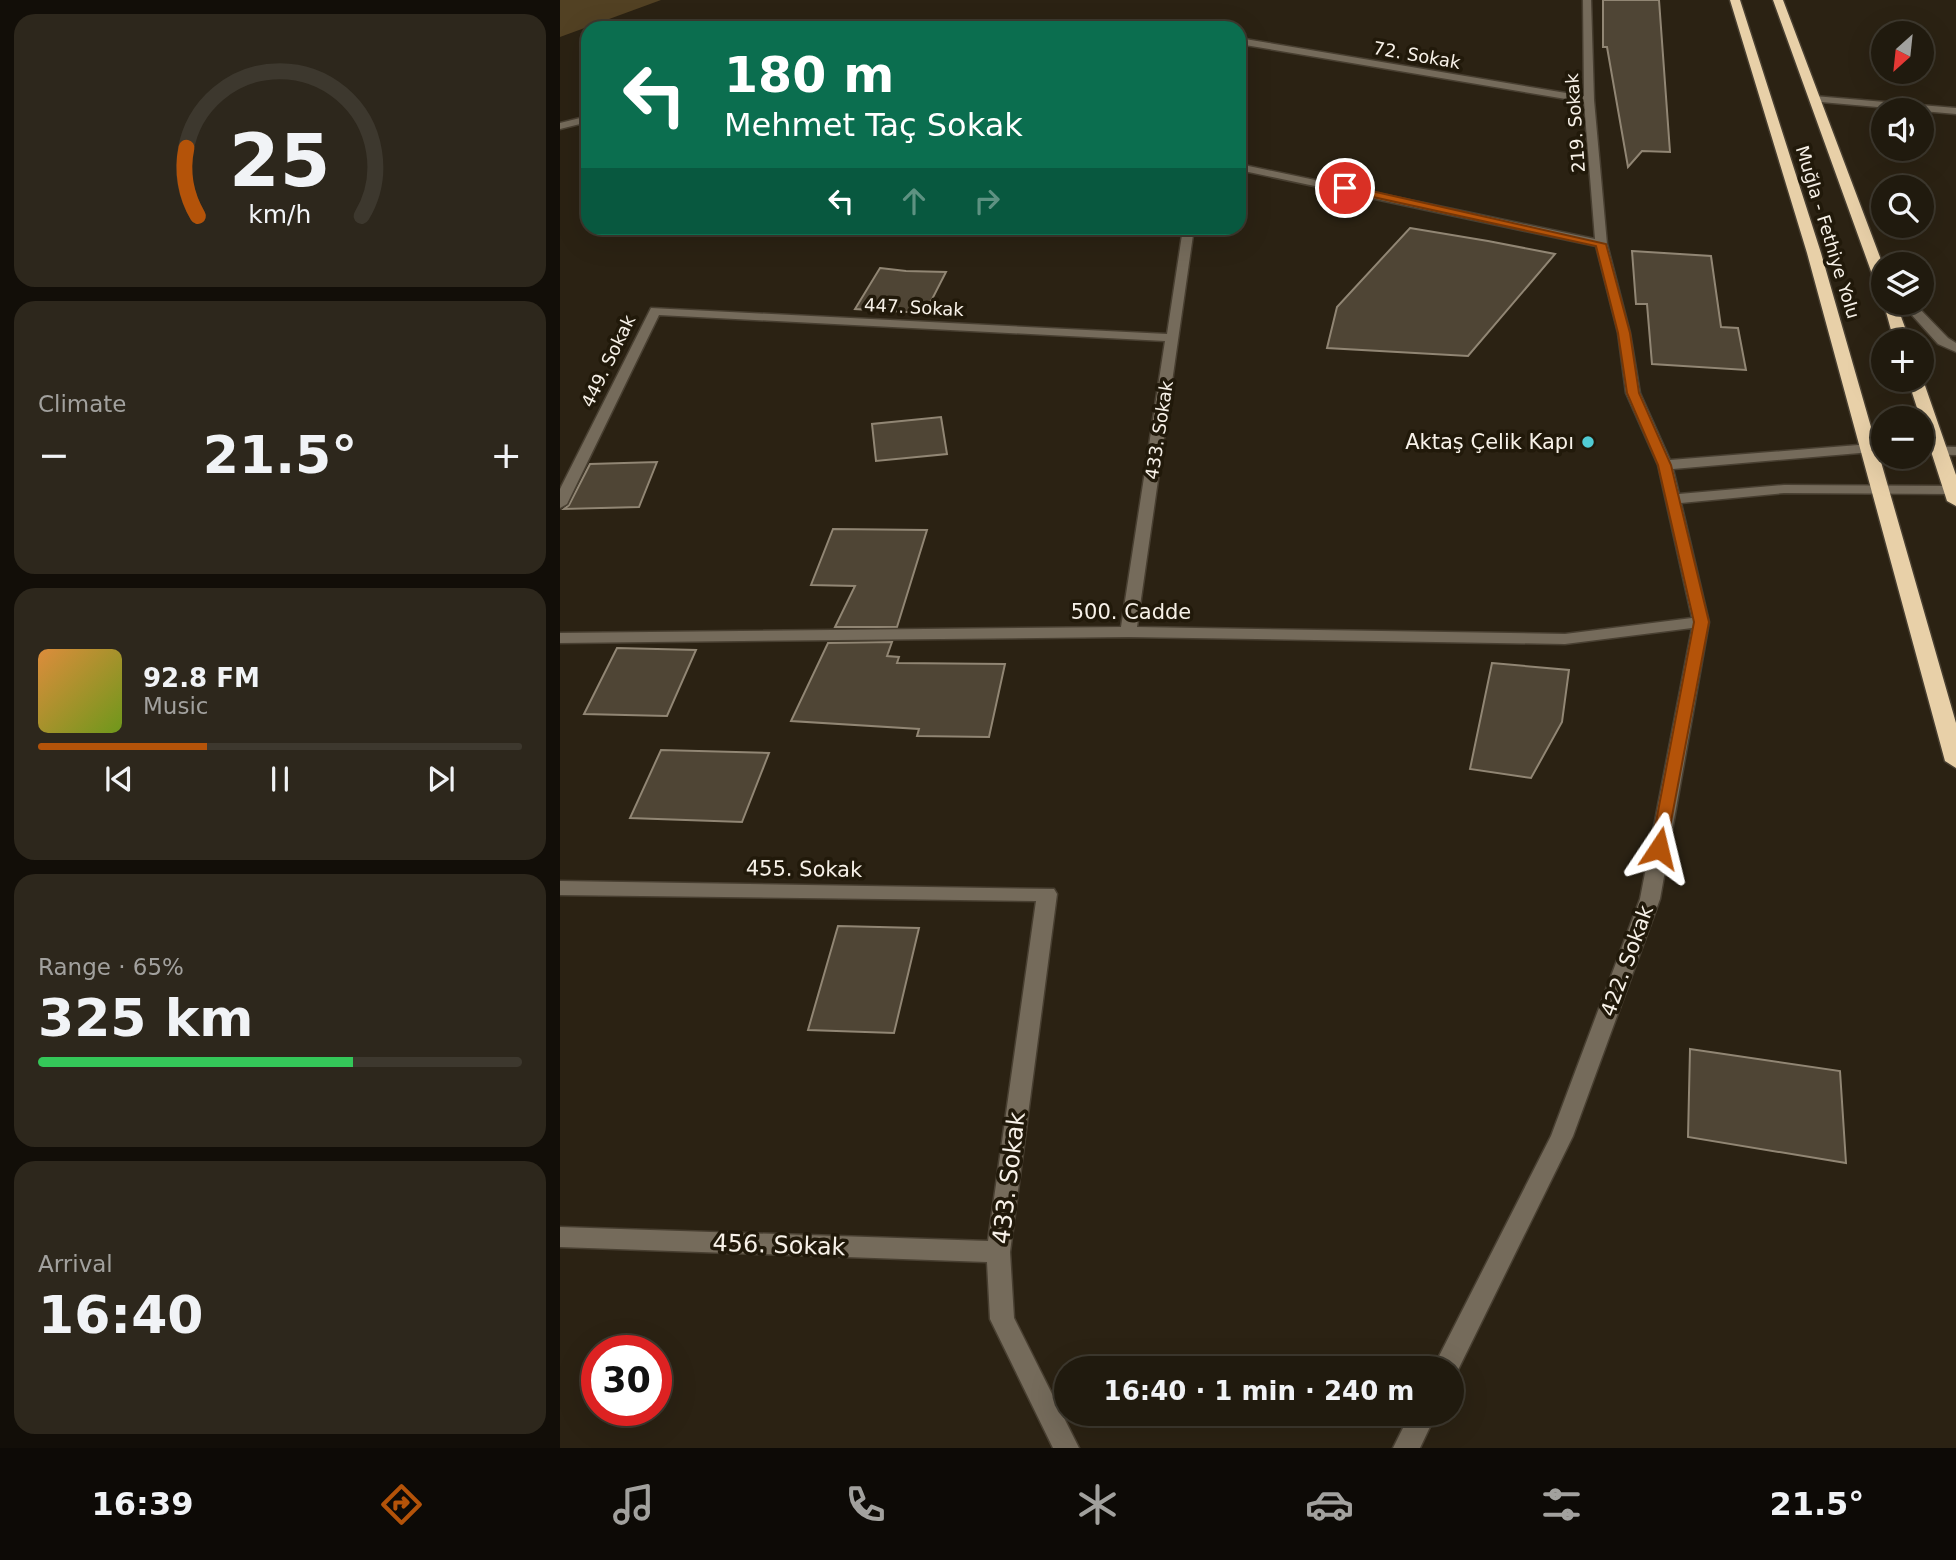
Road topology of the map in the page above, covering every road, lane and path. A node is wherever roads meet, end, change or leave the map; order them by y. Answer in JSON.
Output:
{"nodes":[{"id":1,"x":1587,"y":0,"type":"edge"},
{"id":2,"x":1735,"y":0,"type":"edge"},
{"id":3,"x":1778,"y":0,"type":"edge"},
{"id":4,"x":1246,"y":42,"type":"edge"},
{"id":5,"x":1814,"y":99,"type":"junction"},
{"id":6,"x":1590,"y":100,"type":"junction"},
{"id":7,"x":1956,"y":111,"type":"edge"},
{"id":8,"x":581,"y":121,"type":"edge"},
{"id":9,"x":560,"y":126,"type":"edge"},
{"id":10,"x":1246,"y":168,"type":"edge"},
{"id":11,"x":1188,"y":235,"type":"edge"},
{"id":12,"x":1601,"y":244,"type":"junction"},
{"id":13,"x":1872,"y":252,"type":"edge"},
{"id":14,"x":654,"y":311,"type":"joint"},
{"id":15,"x":1918,"y":315,"type":"edge"},
{"id":16,"x":1172,"y":338,"type":"junction"},
{"id":17,"x":1956,"y":348,"type":"edge"},
{"id":18,"x":1921,"y":392,"type":"edge"},
{"id":19,"x":1871,"y":434,"type":"edge"},
{"id":20,"x":1871,"y":447,"type":"edge"},
{"id":21,"x":1948,"y":451,"type":"edge"},
{"id":22,"x":1665,"y":465,"type":"junction"},
{"id":23,"x":1878,"y":469,"type":"edge"},
{"id":24,"x":1881,"y":490,"type":"junction"},
{"id":25,"x":1955,"y":494,"type":"edge"},
{"id":26,"x":1674,"y":499,"type":"junction"},
{"id":27,"x":560,"y":504,"type":"edge"},
{"id":28,"x":1701,"y":622,"type":"junction"},
{"id":29,"x":1128,"y":632,"type":"junction"},
{"id":30,"x":560,"y":638,"type":"edge"},
{"id":31,"x":1956,"y":761,"type":"edge"},
{"id":32,"x":560,"y":888,"type":"edge"},
{"id":33,"x":1047,"y":894,"type":"joint"},
{"id":34,"x":560,"y":1237,"type":"edge"},
{"id":35,"x":998,"y":1252,"type":"junction"},
{"id":36,"x":1452,"y":1356,"type":"edge"},
{"id":37,"x":1417,"y":1426,"type":"edge"},
{"id":38,"x":1066,"y":1448,"type":"edge"},
{"id":39,"x":1406,"y":1448,"type":"edge"}],
"edges":[{"from":1,"to":6,"type":"street","name":"219. Sokak"},
{"from":2,"to":19,"type":"highway","name":"Muğla - Fethiye Yolu"},
{"from":3,"to":5,"type":"highway","name":"Muğla - Fethiye Yolu"},
{"from":4,"to":6,"type":"street","name":"72. Sokak"},
{"from":5,"to":7,"type":"street"},
{"from":5,"to":13,"type":"highway","name":"Muğla - Fethiye Yolu"},
{"from":6,"to":12,"type":"street","name":"219. Sokak"},
{"from":8,"to":9,"type":"street"},
{"from":10,"to":12,"type":"street"},
{"from":11,"to":16,"type":"street","name":"433. Sokak"},
{"from":12,"to":22,"type":"street","name":"422. Sokak"},
{"from":14,"to":16,"type":"street","name":"447. Sokak"},
{"from":14,"to":27,"type":"street","name":"449. Sokak"},
{"from":15,"to":17,"type":"street"},
{"from":16,"to":29,"type":"street","name":"433. Sokak"},
{"from":18,"to":21,"type":"highway"},
{"from":20,"to":22,"type":"street"},
{"from":21,"to":25,"type":"highway"},
{"from":22,"to":26,"type":"street","name":"422. Sokak"},
{"from":23,"to":24,"type":"highway","name":"Muğla - Fethiye Yolu"},
{"from":24,"to":25,"type":"street"},
{"from":24,"to":26,"type":"street"},
{"from":24,"to":31,"type":"highway","name":"Muğla - Fethiye Yolu"},
{"from":26,"to":28,"type":"street","name":"422. Sokak"},
{"from":28,"to":29,"type":"street","name":"500. Cadde"},
{"from":28,"to":36,"type":"street","name":"422. Sokak"},
{"from":29,"to":30,"type":"street","name":"500. Cadde"},
{"from":32,"to":33,"type":"street","name":"455. Sokak"},
{"from":33,"to":35,"type":"street","name":"433. Sokak"},
{"from":34,"to":35,"type":"street","name":"456. Sokak"},
{"from":35,"to":38,"type":"street","name":"433. Sokak"},
{"from":37,"to":39,"type":"street"}]}
